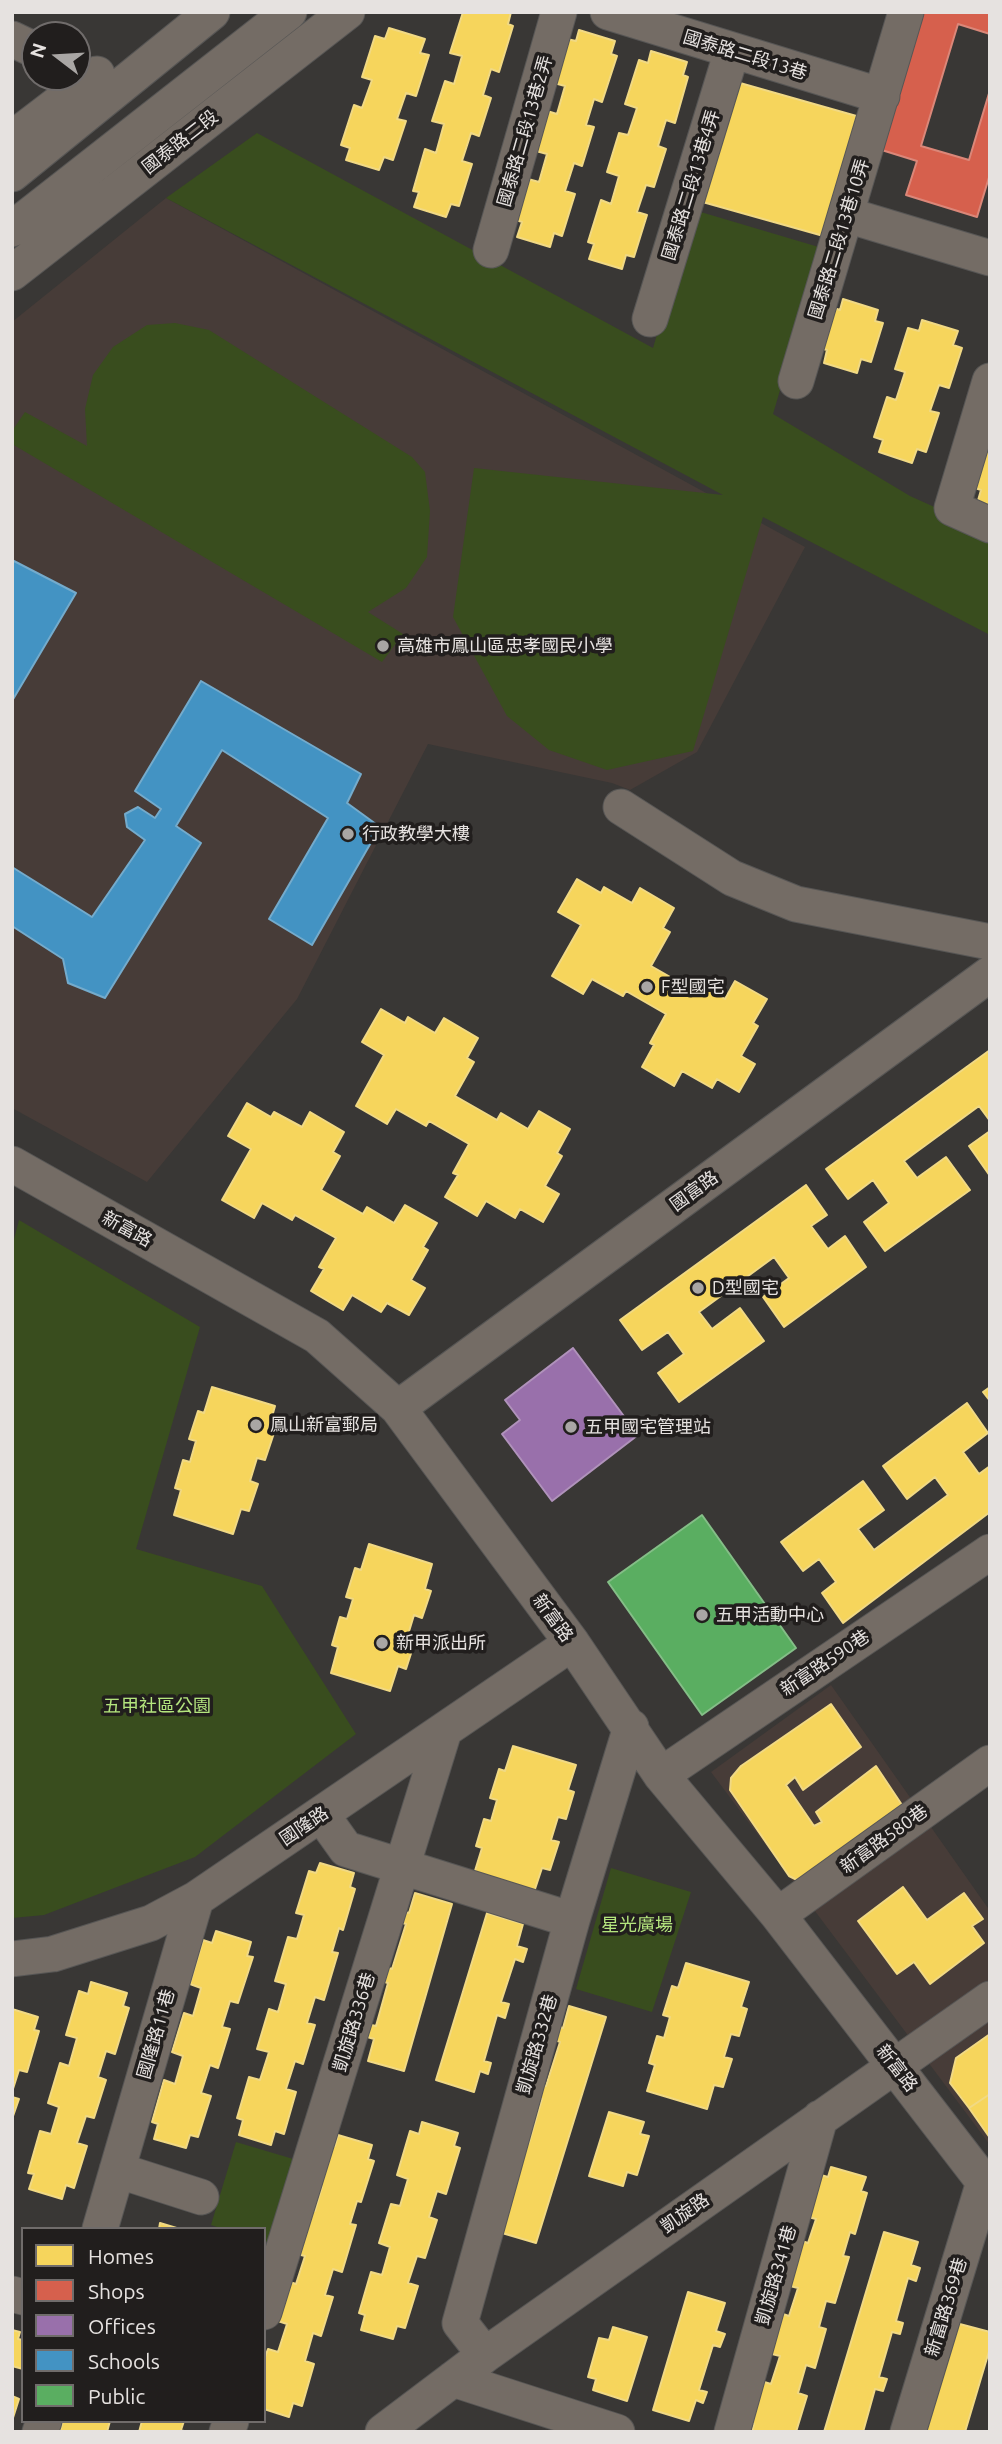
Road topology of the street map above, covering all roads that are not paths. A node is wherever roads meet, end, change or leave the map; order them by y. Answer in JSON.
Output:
{"nodes":[{"id":1,"x":173,"y":12,"type":"edge"},
{"id":2,"x":212,"y":12,"type":"edge"},
{"id":3,"x":289,"y":12,"type":"edge"},
{"id":4,"x":348,"y":12,"type":"edge"},
{"id":5,"x":559,"y":12,"type":"edge"},
{"id":6,"x":608,"y":12,"type":"edge"},
{"id":7,"x":905,"y":12,"type":"edge"},
{"id":8,"x":700,"y":26,"type":"edge"},
{"id":9,"x":732,"y":51,"type":"junction"},
{"id":10,"x":93,"y":80,"type":"edge"},
{"id":11,"x":882,"y":96,"type":"junction"},
{"id":12,"x":157,"y":114,"type":"junction"},
{"id":13,"x":195,"y":131,"type":"junction"},
{"id":14,"x":12,"y":139,"type":"edge"},
{"id":15,"x":12,"y":174,"type":"edge"},
{"id":16,"x":847,"y":215,"type":"junction"},
{"id":17,"x":12,"y":229,"type":"edge"},
{"id":18,"x":491,"y":250,"type":"dead end"},
{"id":19,"x":990,"y":258,"type":"edge"},
{"id":20,"x":12,"y":273,"type":"edge"},
{"id":21,"x":650,"y":319,"type":"dead end"},
{"id":22,"x":796,"y":381,"type":"dead end"},
{"id":23,"x":990,"y":381,"type":"edge"},
{"id":24,"x":990,"y":524,"type":"edge"},
{"id":25,"x":621,"y":807,"type":"dead end"},
{"id":26,"x":990,"y":942,"type":"edge"},
{"id":27,"x":990,"y":974,"type":"edge"},
{"id":28,"x":12,"y":1164,"type":"edge"},
{"id":29,"x":398,"y":1408,"type":"junction"},
{"id":30,"x":990,"y":1552,"type":"edge"},
{"id":31,"x":572,"y":1643,"type":"junction"},
{"id":32,"x":631,"y":1727,"type":"junction"},
{"id":33,"x":444,"y":1731,"type":"junction"},
{"id":34,"x":990,"y":1763,"type":"edge"},
{"id":35,"x":661,"y":1775,"type":"junction"},
{"id":36,"x":321,"y":1814,"type":"junction"},
{"id":37,"x":402,"y":1867,"type":"junction"},
{"id":38,"x":196,"y":1899,"type":"junction"},
{"id":39,"x":778,"y":1915,"type":"junction"},
{"id":40,"x":572,"y":1920,"type":"junction"},
{"id":41,"x":12,"y":1959,"type":"edge"},
{"id":42,"x":990,"y":1999,"type":"edge"},
{"id":43,"x":895,"y":2065,"type":"junction"},
{"id":44,"x":820,"y":2118,"type":"junction"},
{"id":45,"x":117,"y":2170,"type":"junction"},
{"id":46,"x":987,"y":2186,"type":"edge"},
{"id":47,"x":201,"y":2197,"type":"dead end"},
{"id":48,"x":101,"y":2227,"type":"edge"},
{"id":49,"x":266,"y":2306,"type":"edge"},
{"id":50,"x":485,"y":2354,"type":"junction"},
{"id":51,"x":453,"y":2379,"type":"junction"},
{"id":52,"x":605,"y":2430,"type":"edge"},
{"id":53,"x":383,"y":2432,"type":"edge"},
{"id":54,"x":732,"y":2432,"type":"edge"},
{"id":55,"x":908,"y":2432,"type":"edge"}],
"edges":[{"from":1,"to":10,"type":"street"},
{"from":2,"to":10,"type":"street"},
{"from":3,"to":12,"type":"street","name":"國泰路二段"},
{"from":4,"to":13,"type":"street","name":"國泰路二段"},
{"from":5,"to":18,"type":"street","name":"國泰路二段13巷2弄"},
{"from":6,"to":8,"type":"street","name":"國泰路二段13巷"},
{"from":7,"to":11,"type":"street","name":"國泰路二段13巷10弄"},
{"from":8,"to":9,"type":"street","name":"國泰路二段13巷"},
{"from":9,"to":11,"type":"street","name":"國泰路二段13巷"},
{"from":9,"to":21,"type":"street","name":"國泰路二段13巷4弄"},
{"from":10,"to":12,"type":"street"},
{"from":10,"to":14,"type":"street"},
{"from":10,"to":15,"type":"street"},
{"from":11,"to":16,"type":"street","name":"國泰路二段13巷10弄"},
{"from":12,"to":13,"type":"street"},
{"from":12,"to":17,"type":"street","name":"國泰路二段"},
{"from":13,"to":20,"type":"street","name":"國泰路二段"},
{"from":16,"to":19,"type":"street"},
{"from":16,"to":22,"type":"street","name":"國泰路二段13巷10弄"},
{"from":23,"to":24,"type":"street"},
{"from":25,"to":26,"type":"street"},
{"from":27,"to":29,"type":"street","name":"國富路"},
{"from":28,"to":29,"type":"street","name":"新富路"},
{"from":29,"to":31,"type":"street","name":"新富路"},
{"from":30,"to":35,"type":"street","name":"新富路590巷"},
{"from":31,"to":32,"type":"street","name":"新富路"},
{"from":31,"to":33,"type":"street","name":"國隆路"},
{"from":32,"to":35,"type":"street","name":"新富路"},
{"from":32,"to":40,"type":"street","name":"凱旋路332巷"},
{"from":33,"to":36,"type":"street","name":"國隆路"},
{"from":33,"to":37,"type":"street","name":"凱旋路336巷"},
{"from":34,"to":39,"type":"street","name":"新富路580巷"},
{"from":35,"to":39,"type":"street","name":"新富路"},
{"from":36,"to":37,"type":"street"},
{"from":36,"to":38,"type":"street","name":"國隆路"},
{"from":37,"to":40,"type":"street"},
{"from":37,"to":49,"type":"street","name":"凱旋路336巷"},
{"from":38,"to":41,"type":"street","name":"國隆路"},
{"from":38,"to":45,"type":"street","name":"國隆路11巷"},
{"from":39,"to":43,"type":"street","name":"新富路"},
{"from":40,"to":50,"type":"street","name":"凱旋路332巷"},
{"from":42,"to":43,"type":"street","name":"凱旋路"},
{"from":43,"to":44,"type":"street","name":"凱旋路"},
{"from":43,"to":46,"type":"street","name":"新富路"},
{"from":44,"to":50,"type":"street","name":"凱旋路"},
{"from":44,"to":54,"type":"street","name":"凱旋路341巷"},
{"from":45,"to":47,"type":"street"},
{"from":45,"to":48,"type":"street","name":"國隆路11巷"},
{"from":46,"to":55,"type":"street","name":"新富路369巷"},
{"from":50,"to":51,"type":"street","name":"凱旋路"},
{"from":51,"to":52,"type":"street"},
{"from":51,"to":53,"type":"street","name":"凱旋路"}]}
